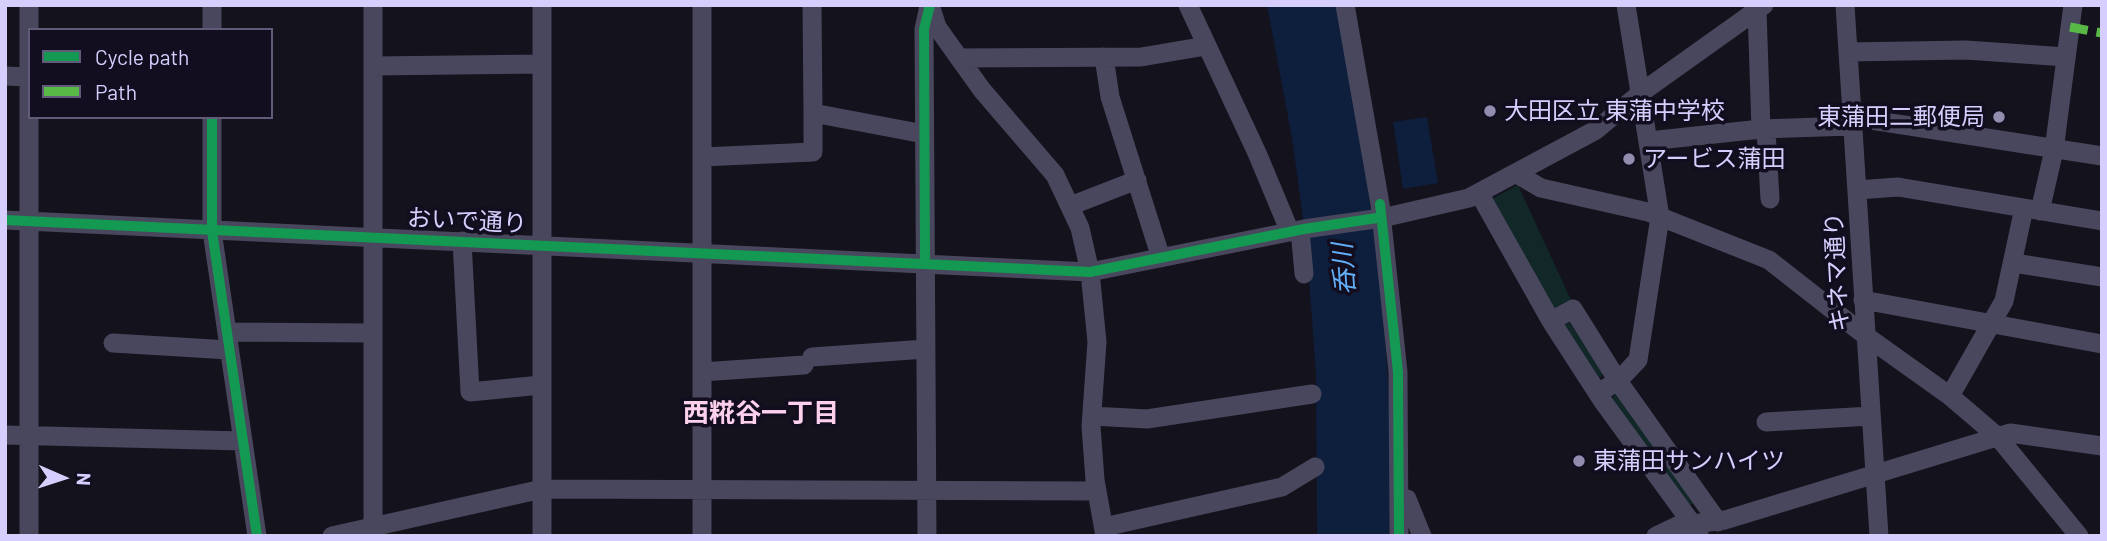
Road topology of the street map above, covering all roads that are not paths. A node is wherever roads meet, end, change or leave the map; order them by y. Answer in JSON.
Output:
{"nodes":[{"id":1,"x":29,"y":5,"type":"edge"},
{"id":2,"x":212,"y":5,"type":"edge"},
{"id":3,"x":373,"y":5,"type":"edge"},
{"id":4,"x":542,"y":5,"type":"edge"},
{"id":5,"x":702,"y":5,"type":"edge"},
{"id":6,"x":812,"y":5,"type":"edge"},
{"id":7,"x":930,"y":5,"type":"edge"},
{"id":8,"x":1188,"y":5,"type":"edge"},
{"id":9,"x":1345,"y":5,"type":"edge"},
{"id":10,"x":1626,"y":5,"type":"edge"},
{"id":11,"x":1844,"y":5,"type":"edge"},
{"id":12,"x":2073,"y":5,"type":"edge"},
{"id":13,"x":1760,"y":8,"type":"edge"},
{"id":14,"x":29,"y":28,"type":"edge"},
{"id":15,"x":212,"y":28,"type":"edge"},
{"id":16,"x":1206,"y":46,"type":"junction"},
{"id":17,"x":1848,"y":52,"type":"junction"},
{"id":18,"x":1104,"y":57,"type":"junction"},
{"id":19,"x":2066,"y":57,"type":"junction"},
{"id":20,"x":959,"y":58,"type":"junction"},
{"id":21,"x":541,"y":64,"type":"junction"},
{"id":22,"x":373,"y":66,"type":"junction"},
{"id":23,"x":5,"y":76,"type":"edge"},
{"id":24,"x":28,"y":77,"type":"edge"},
{"id":25,"x":1642,"y":92,"type":"junction"},
{"id":26,"x":813,"y":114,"type":"junction"},
{"id":27,"x":29,"y":119,"type":"edge"},
{"id":28,"x":212,"y":119,"type":"edge"},
{"id":29,"x":1852,"y":121,"type":"junction"},
{"id":30,"x":1763,"y":130,"type":"junction"},
{"id":31,"x":924,"y":134,"type":"junction"},
{"id":32,"x":1649,"y":141,"type":"junction"},
{"id":33,"x":2054,"y":150,"type":"junction"},
{"id":34,"x":2102,"y":156,"type":"edge"},
{"id":35,"x":702,"y":157,"type":"junction"},
{"id":36,"x":1517,"y":174,"type":"junction"},
{"id":37,"x":1137,"y":180,"type":"junction"},
{"id":38,"x":1857,"y":190,"type":"junction"},
{"id":39,"x":1479,"y":193,"type":"junction"},
{"id":40,"x":1770,"y":199,"type":"dead end"},
{"id":41,"x":1070,"y":206,"type":"junction"},
{"id":42,"x":2032,"y":209,"type":"junction"},
{"id":43,"x":1380,"y":213,"type":"junction"},
{"id":44,"x":1660,"y":217,"type":"junction"},
{"id":45,"x":5,"y":220,"type":"edge"},
{"id":46,"x":28,"y":221,"type":"junction"},
{"id":47,"x":2102,"y":221,"type":"edge"},
{"id":48,"x":1298,"y":230,"type":"junction"},
{"id":49,"x":212,"y":231,"type":"junction"},
{"id":50,"x":372,"y":236,"type":"junction"},
{"id":51,"x":463,"y":241,"type":"junction"},
{"id":52,"x":542,"y":246,"type":"junction"},
{"id":53,"x":703,"y":254,"type":"junction"},
{"id":54,"x":1161,"y":258,"type":"junction"},
{"id":55,"x":2014,"y":263,"type":"junction"},
{"id":56,"x":925,"y":264,"type":"junction"},
{"id":57,"x":1090,"y":272,"type":"junction"},
{"id":58,"x":1304,"y":274,"type":"dead end"},
{"id":59,"x":2102,"y":277,"type":"edge"},
{"id":60,"x":1863,"y":300,"type":"junction"},
{"id":61,"x":1543,"y":315,"type":"junction"},
{"id":62,"x":1992,"y":324,"type":"junction"},
{"id":63,"x":1855,"y":329,"type":"junction"},
{"id":64,"x":373,"y":333,"type":"junction"},
{"id":65,"x":228,"y":341,"type":"junction"},
{"id":66,"x":113,"y":344,"type":"dead end"},
{"id":67,"x":2102,"y":344,"type":"edge"},
{"id":68,"x":926,"y":349,"type":"junction"},
{"id":69,"x":702,"y":372,"type":"junction"},
{"id":70,"x":1618,"y":380,"type":"junction"},
{"id":71,"x":541,"y":385,"type":"junction"},
{"id":72,"x":1598,"y":393,"type":"junction"},
{"id":73,"x":1312,"y":394,"type":"dead end"},
{"id":74,"x":1950,"y":396,"type":"junction"},
{"id":75,"x":1092,"y":416,"type":"junction"},
{"id":76,"x":1871,"y":416,"type":"junction"},
{"id":77,"x":1766,"y":422,"type":"dead end"},
{"id":78,"x":5,"y":435,"type":"edge"},
{"id":79,"x":29,"y":436,"type":"junction"},
{"id":80,"x":1998,"y":437,"type":"junction"},
{"id":81,"x":243,"y":441,"type":"junction"},
{"id":82,"x":2102,"y":446,"type":"edge"},
{"id":83,"x":1315,"y":467,"type":"dead end"},
{"id":84,"x":1874,"y":473,"type":"junction"},
{"id":85,"x":542,"y":489,"type":"junction"},
{"id":86,"x":702,"y":490,"type":"junction"},
{"id":87,"x":1097,"y":491,"type":"junction"},
{"id":88,"x":926,"y":492,"type":"junction"},
{"id":89,"x":1400,"y":498,"type":"junction"},
{"id":90,"x":1718,"y":522,"type":"junction"},
{"id":91,"x":1697,"y":530,"type":"edge"},
{"id":92,"x":373,"y":531,"type":"edge"},
{"id":93,"x":1105,"y":531,"type":"edge"},
{"id":94,"x":29,"y":536,"type":"edge"},
{"id":95,"x":257,"y":536,"type":"edge"},
{"id":96,"x":332,"y":536,"type":"edge"},
{"id":97,"x":542,"y":536,"type":"edge"},
{"id":98,"x":702,"y":536,"type":"edge"},
{"id":99,"x":927,"y":536,"type":"edge"},
{"id":100,"x":1399,"y":536,"type":"edge"},
{"id":101,"x":1422,"y":536,"type":"edge"},
{"id":102,"x":1656,"y":536,"type":"edge"},
{"id":103,"x":1879,"y":536,"type":"edge"},
{"id":104,"x":2079,"y":536,"type":"edge"}],
"edges":[{"from":1,"to":14,"type":"street"},
{"from":2,"to":15,"type":"street"},
{"from":3,"to":22,"type":"street"},
{"from":4,"to":21,"type":"street"},
{"from":5,"to":35,"type":"street"},
{"from":6,"to":26,"type":"street"},
{"from":7,"to":20,"type":"street"},
{"from":7,"to":31,"type":"street"},
{"from":8,"to":16,"type":"street"},
{"from":9,"to":43,"type":"street"},
{"from":10,"to":25,"type":"street"},
{"from":11,"to":17,"type":"street","name":"キネマ通り"},
{"from":12,"to":19,"type":"street"},
{"from":13,"to":25,"type":"street","name":"おいで通り"},
{"from":13,"to":30,"type":"street"},
{"from":16,"to":18,"type":"street"},
{"from":16,"to":48,"type":"street"},
{"from":17,"to":19,"type":"street"},
{"from":17,"to":29,"type":"street","name":"キネマ通り"},
{"from":18,"to":20,"type":"street"},
{"from":18,"to":37,"type":"street"},
{"from":19,"to":33,"type":"street"},
{"from":20,"to":41,"type":"street"},
{"from":21,"to":22,"type":"street"},
{"from":21,"to":52,"type":"street"},
{"from":22,"to":50,"type":"street"},
{"from":23,"to":24,"type":"street"},
{"from":25,"to":32,"type":"street"},
{"from":25,"to":36,"type":"street","name":"おいで通り"},
{"from":26,"to":31,"type":"street"},
{"from":26,"to":35,"type":"street"},
{"from":27,"to":46,"type":"street"},
{"from":28,"to":49,"type":"street"},
{"from":29,"to":30,"type":"street"},
{"from":29,"to":33,"type":"street"},
{"from":29,"to":38,"type":"street","name":"キネマ通り"},
{"from":30,"to":32,"type":"street"},
{"from":30,"to":40,"type":"street"},
{"from":31,"to":56,"type":"street"},
{"from":32,"to":44,"type":"street"},
{"from":33,"to":34,"type":"street"},
{"from":33,"to":42,"type":"street"},
{"from":35,"to":53,"type":"street"},
{"from":36,"to":39,"type":"street","name":"おいで通り"},
{"from":36,"to":44,"type":"street"},
{"from":37,"to":41,"type":"street"},
{"from":37,"to":54,"type":"street"},
{"from":38,"to":42,"type":"street"},
{"from":38,"to":60,"type":"street","name":"キネマ通り"},
{"from":39,"to":43,"type":"street","name":"おいで通り"},
{"from":39,"to":61,"type":"street"},
{"from":41,"to":57,"type":"street"},
{"from":42,"to":47,"type":"street"},
{"from":42,"to":55,"type":"street"},
{"from":43,"to":48,"type":"street","name":"おいで通り"},
{"from":43,"to":89,"type":"street"},
{"from":44,"to":63,"type":"street"},
{"from":44,"to":70,"type":"street"},
{"from":45,"to":46,"type":"street","name":"おいで通り"},
{"from":46,"to":49,"type":"street","name":"おいで通り"},
{"from":46,"to":79,"type":"street"},
{"from":48,"to":54,"type":"street","name":"おいで通り"},
{"from":48,"to":58,"type":"street"},
{"from":49,"to":50,"type":"street","name":"おいで通り"},
{"from":49,"to":65,"type":"street"},
{"from":50,"to":51,"type":"street","name":"おいで通り"},
{"from":50,"to":64,"type":"street"},
{"from":51,"to":52,"type":"street","name":"おいで通り"},
{"from":51,"to":71,"type":"street"},
{"from":52,"to":53,"type":"street","name":"おいで通り"},
{"from":52,"to":71,"type":"street"},
{"from":53,"to":56,"type":"street","name":"おいで通り"},
{"from":53,"to":69,"type":"street"},
{"from":54,"to":57,"type":"street","name":"おいで通り"},
{"from":55,"to":59,"type":"street"},
{"from":55,"to":62,"type":"street"},
{"from":56,"to":57,"type":"street","name":"おいで通り"},
{"from":56,"to":68,"type":"street"},
{"from":57,"to":75,"type":"street"},
{"from":60,"to":62,"type":"street"},
{"from":60,"to":63,"type":"street","name":"キネマ通り"},
{"from":61,"to":70,"type":"street"},
{"from":61,"to":72,"type":"street"},
{"from":62,"to":67,"type":"street"},
{"from":62,"to":74,"type":"street"},
{"from":63,"to":74,"type":"street"},
{"from":63,"to":76,"type":"street","name":"キネマ通り"},
{"from":64,"to":65,"type":"street"},
{"from":64,"to":92,"type":"street"},
{"from":65,"to":66,"type":"street"},
{"from":65,"to":81,"type":"street"},
{"from":68,"to":69,"type":"street"},
{"from":68,"to":88,"type":"street"},
{"from":69,"to":86,"type":"street"},
{"from":70,"to":72,"type":"street"},
{"from":70,"to":90,"type":"street"},
{"from":71,"to":85,"type":"street"},
{"from":72,"to":91,"type":"street"},
{"from":73,"to":75,"type":"street"},
{"from":74,"to":80,"type":"street"},
{"from":75,"to":87,"type":"street"},
{"from":76,"to":77,"type":"street"},
{"from":76,"to":84,"type":"street","name":"キネマ通り"},
{"from":78,"to":79,"type":"street"},
{"from":79,"to":81,"type":"street"},
{"from":79,"to":94,"type":"street"},
{"from":80,"to":82,"type":"street"},
{"from":80,"to":84,"type":"street"},
{"from":80,"to":104,"type":"street"},
{"from":81,"to":95,"type":"street"},
{"from":83,"to":93,"type":"street"},
{"from":84,"to":90,"type":"street"},
{"from":84,"to":103,"type":"street","name":"キネマ通り"},
{"from":85,"to":86,"type":"street"},
{"from":85,"to":92,"type":"street"},
{"from":85,"to":97,"type":"street"},
{"from":86,"to":88,"type":"street"},
{"from":86,"to":98,"type":"street"},
{"from":87,"to":88,"type":"street"},
{"from":87,"to":93,"type":"street"},
{"from":88,"to":99,"type":"street"},
{"from":89,"to":100,"type":"street"},
{"from":89,"to":101,"type":"street"},
{"from":90,"to":91,"type":"street"},
{"from":91,"to":102,"type":"street"},
{"from":92,"to":96,"type":"street"}]}
